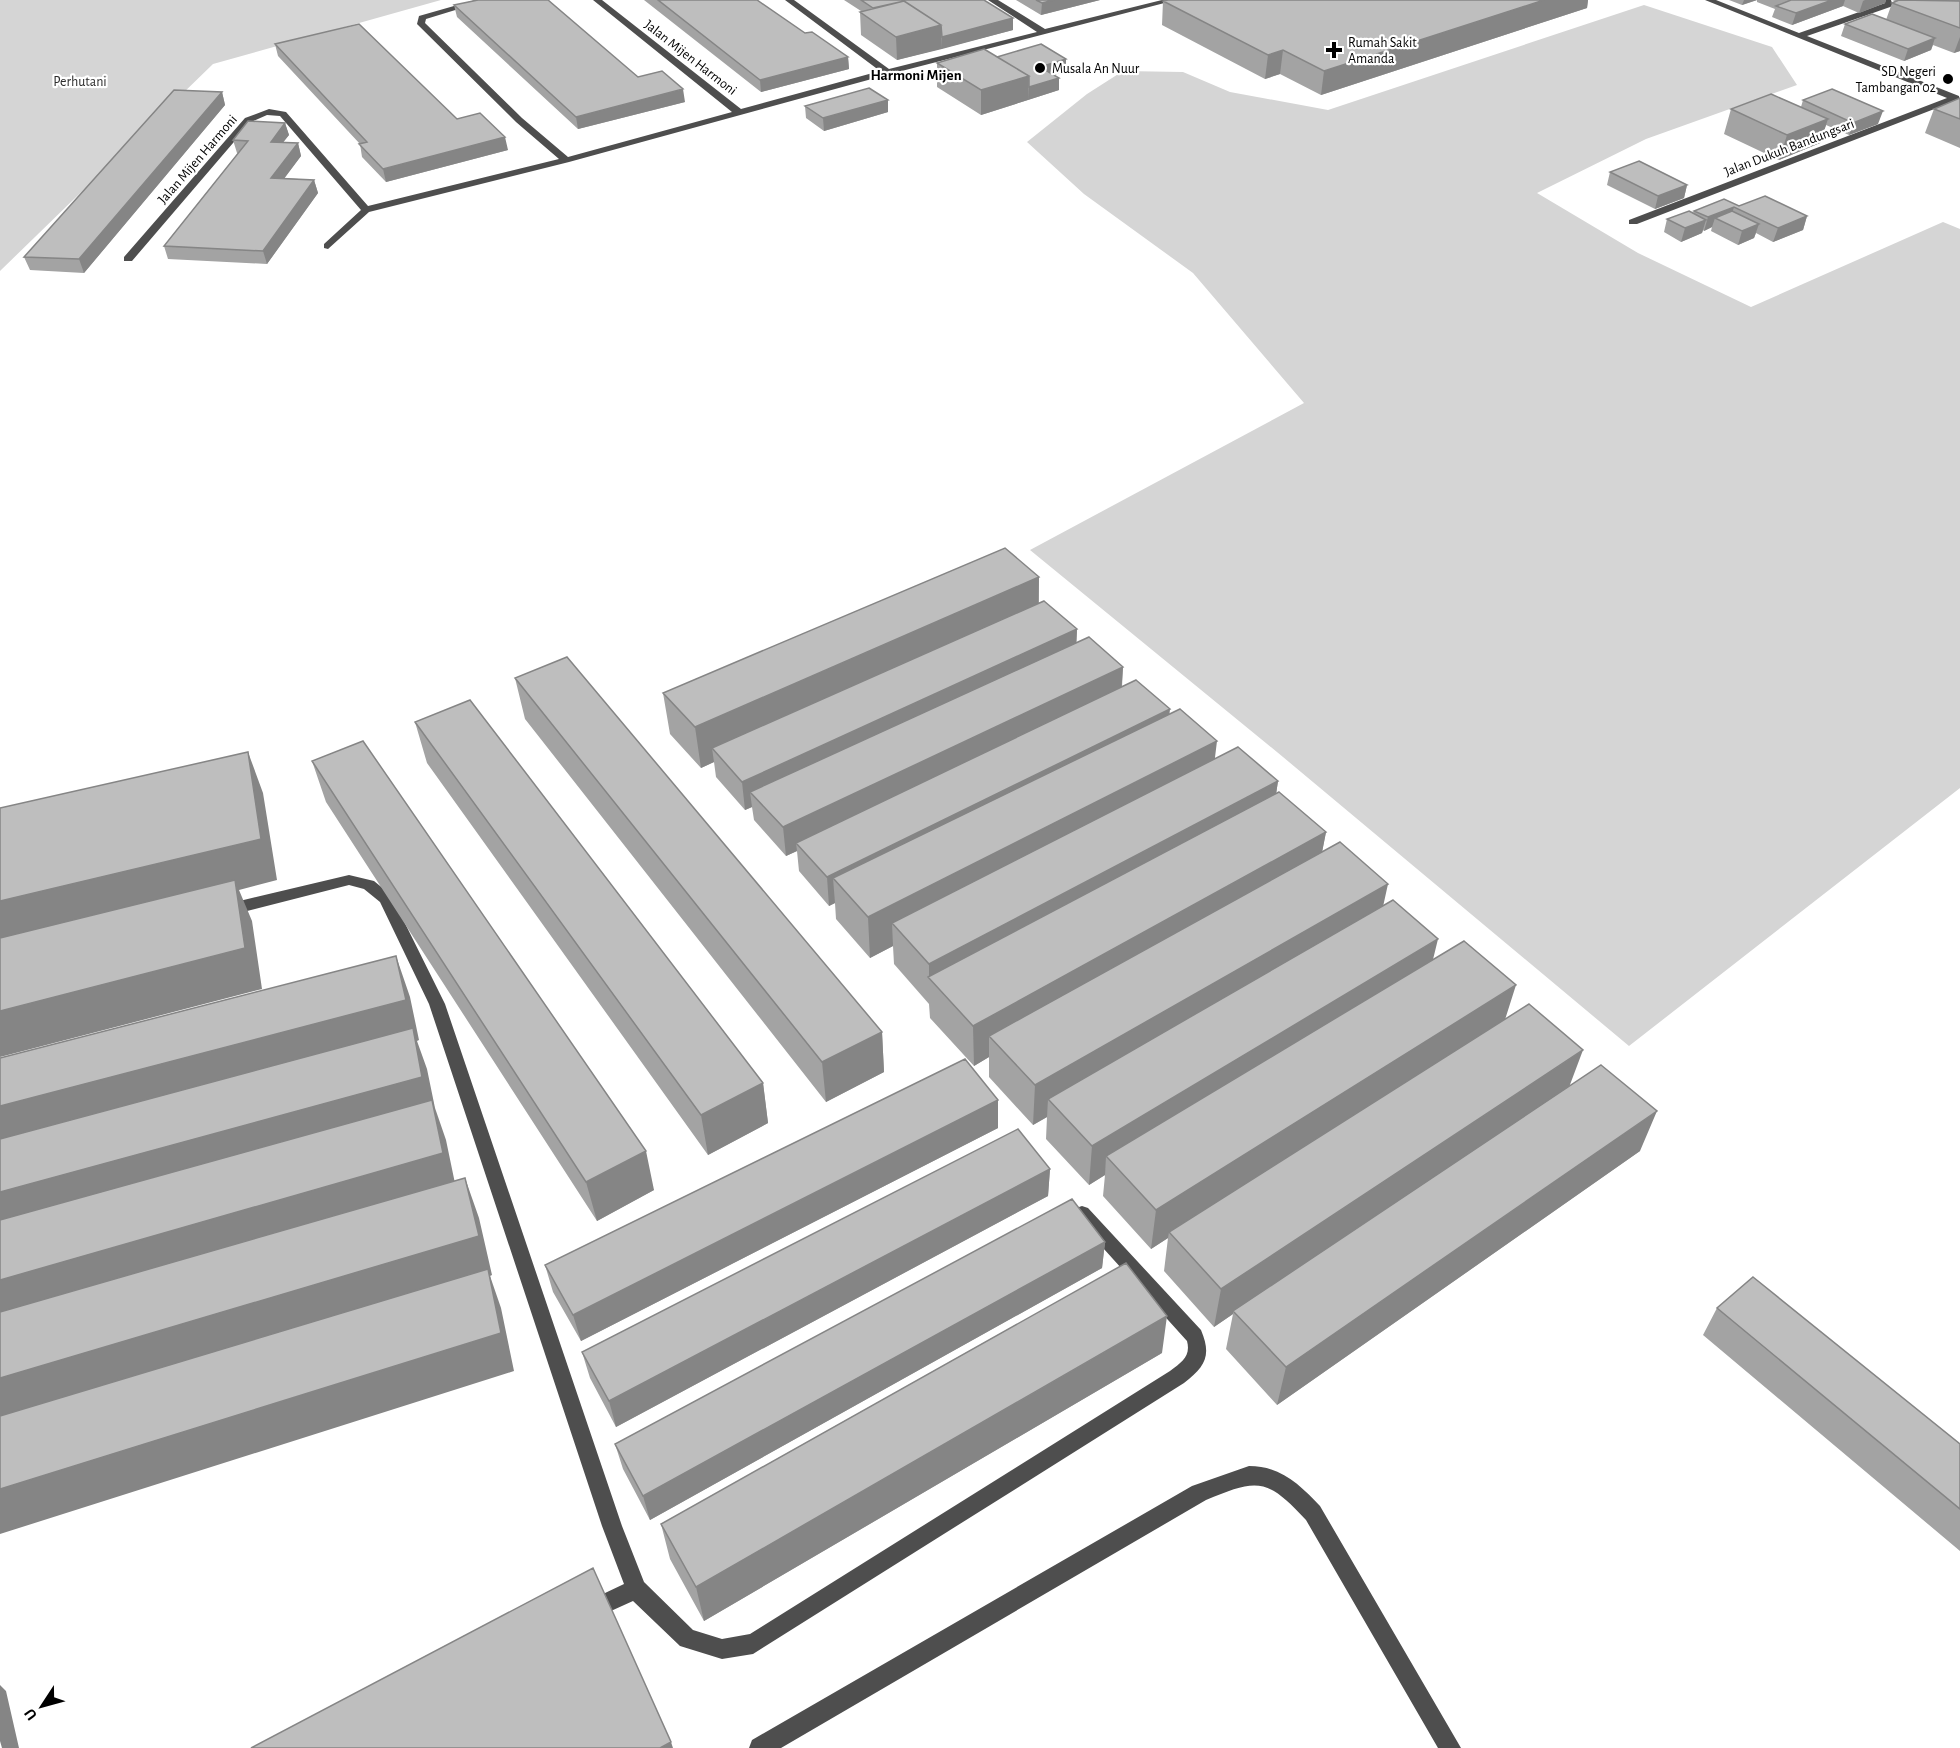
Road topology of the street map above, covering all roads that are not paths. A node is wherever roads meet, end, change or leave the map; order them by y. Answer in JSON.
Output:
{"nodes":[{"id":1,"x":484,"y":0,"type":"edge"},
{"id":2,"x":597,"y":0,"type":"edge"},
{"id":3,"x":789,"y":0,"type":"edge"},
{"id":4,"x":992,"y":0,"type":"edge"},
{"id":5,"x":1172,"y":0,"type":"edge"},
{"id":6,"x":1709,"y":0,"type":"edge"},
{"id":7,"x":1887,"y":0,"type":"edge"},
{"id":8,"x":1045,"y":33,"type":"junction"},
{"id":9,"x":1799,"y":36,"type":"junction"},
{"id":10,"x":887,"y":72,"type":"junction"},
{"id":11,"x":1958,"y":99,"type":"edge"},
{"id":12,"x":740,"y":113,"type":"junction"},
{"id":13,"x":566,"y":160,"type":"junction"},
{"id":14,"x":366,"y":210,"type":"junction"},
{"id":15,"x":1633,"y":222,"type":"dead end"},
{"id":16,"x":328,"y":246,"type":"dead end"},
{"id":17,"x":128,"y":258,"type":"dead end"},
{"id":18,"x":214,"y":914,"type":"edge"},
{"id":19,"x":1075,"y":1205,"type":"edge"},
{"id":20,"x":636,"y":1589,"type":"junction"},
{"id":21,"x":577,"y":1617,"type":"edge"},
{"id":22,"x":760,"y":1748,"type":"edge"},
{"id":23,"x":1450,"y":1748,"type":"edge"}],
"edges":[{"from":1,"to":13,"type":"street"},
{"from":2,"to":12,"type":"street","name":"Jalan Mijen Harmoni"},
{"from":3,"to":10,"type":"street"},
{"from":4,"to":8,"type":"street"},
{"from":5,"to":8,"type":"street","name":"Jalan Mijen Harmoni"},
{"from":6,"to":9,"type":"street","name":"Jalan Dukuh Bandungsari"},
{"from":7,"to":9,"type":"street"},
{"from":8,"to":10,"type":"street","name":"Jalan Mijen Harmoni"},
{"from":9,"to":11,"type":"street","name":"Jalan Dukuh Bandungsari"},
{"from":10,"to":12,"type":"street","name":"Jalan Mijen Harmoni"},
{"from":11,"to":15,"type":"street","name":"Jalan Dukuh Bandungsari"},
{"from":12,"to":13,"type":"street","name":"Jalan Mijen Harmoni"},
{"from":13,"to":14,"type":"street","name":"Jalan Mijen Harmoni"},
{"from":14,"to":16,"type":"street","name":"Jalan Mijen Harmoni"},
{"from":14,"to":17,"type":"street","name":"Jalan Mijen Harmoni"},
{"from":18,"to":20,"type":"street"},
{"from":19,"to":20,"type":"street"},
{"from":20,"to":21,"type":"street"},
{"from":22,"to":23,"type":"street"}]}
